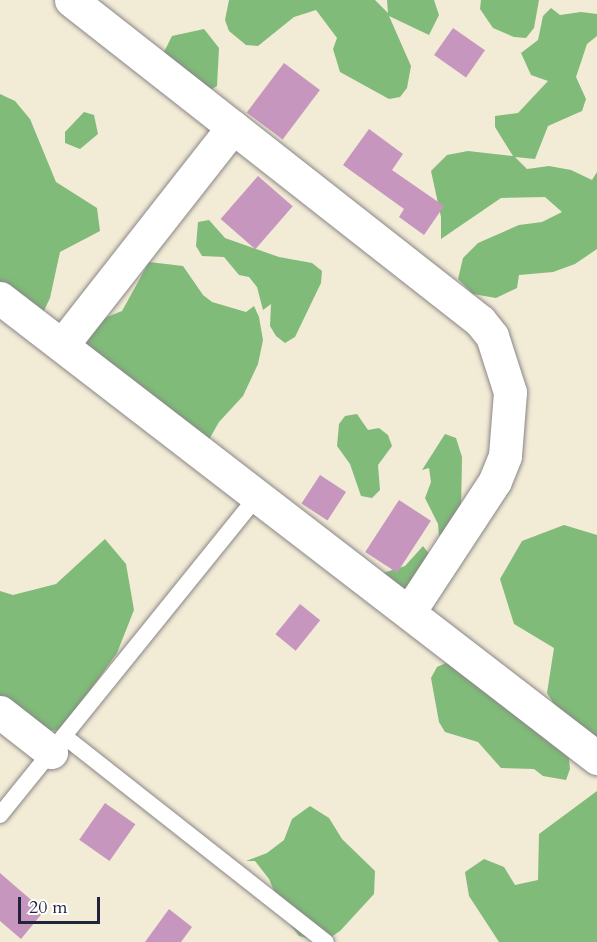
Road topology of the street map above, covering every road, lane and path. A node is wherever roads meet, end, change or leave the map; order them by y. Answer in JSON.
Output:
{"nodes":[{"id":1,"x":70,"y":0,"type":"edge"},
{"id":2,"x":233,"y":127,"type":"junction"},
{"id":3,"x":0,"y":298,"type":"edge"},
{"id":4,"x":62,"y":345,"type":"junction"},
{"id":5,"x":257,"y":496,"type":"junction"},
{"id":6,"x":409,"y":612,"type":"junction"},
{"id":7,"x":0,"y":712,"type":"edge"},
{"id":8,"x":57,"y":744,"type":"junction"},
{"id":9,"x":597,"y":758,"type":"edge"},
{"id":10,"x":0,"y":816,"type":"edge"},
{"id":11,"x":326,"y":942,"type":"edge"}],
"edges":[{"from":1,"to":2,"type":"street"},
{"from":2,"to":4,"type":"street"},
{"from":2,"to":6,"type":"street"},
{"from":3,"to":4,"type":"street"},
{"from":4,"to":5,"type":"street"},
{"from":5,"to":6,"type":"street"},
{"from":5,"to":8,"type":"lane"},
{"from":6,"to":9,"type":"street"},
{"from":7,"to":8,"type":"street"},
{"from":8,"to":10,"type":"lane"},
{"from":8,"to":11,"type":"lane"}]}
